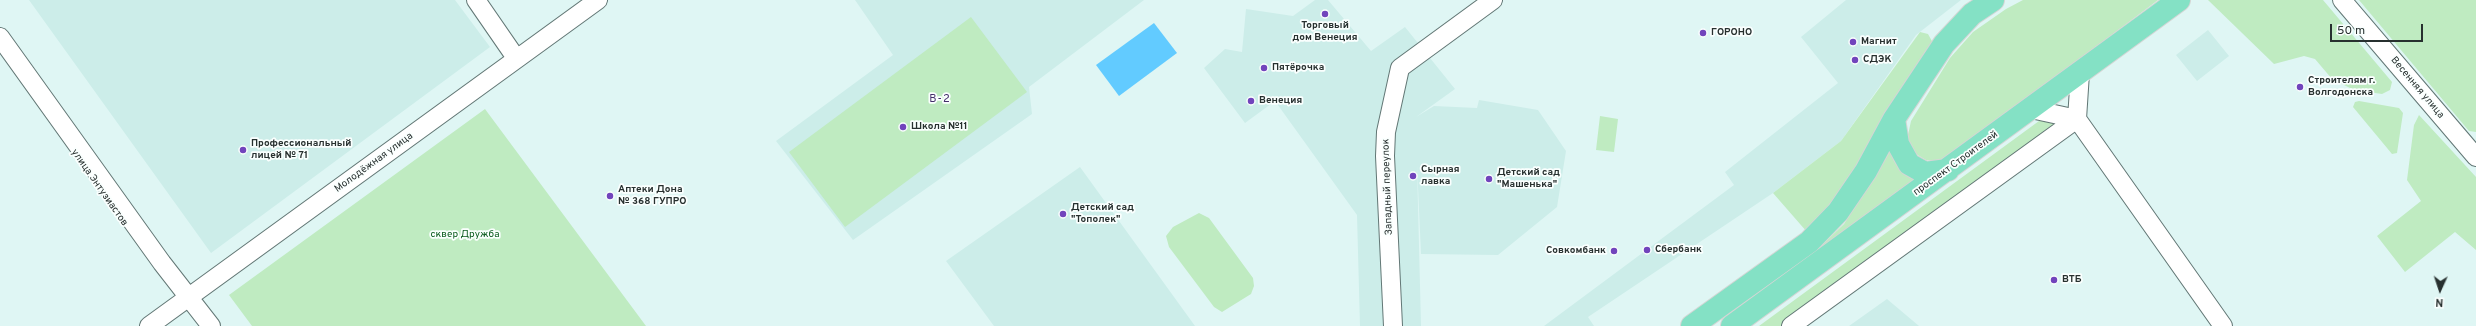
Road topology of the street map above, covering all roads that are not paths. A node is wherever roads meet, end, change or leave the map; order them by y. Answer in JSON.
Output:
{"nodes":[{"id":1,"x":476,"y":0,"type":"edge"},
{"id":2,"x":598,"y":0,"type":"edge"},
{"id":3,"x":1493,"y":0,"type":"edge"},
{"id":4,"x":1993,"y":0,"type":"edge"},
{"id":5,"x":2342,"y":0,"type":"edge"},
{"id":6,"x":2171,"y":3,"type":"edge"},
{"id":7,"x":0,"y":38,"type":"edge"},
{"id":8,"x":0,"y":48,"type":"edge"},
{"id":9,"x":516,"y":58,"type":"junction"},
{"id":10,"x":2080,"y":73,"type":"junction"},
{"id":11,"x":2031,"y":110,"type":"junction"},
{"id":12,"x":1894,"y":119,"type":"junction"},
{"id":13,"x":2076,"y":119,"type":"junction"},
{"id":14,"x":2476,"y":157,"type":"edge"},
{"id":15,"x":1948,"y":170,"type":"junction"},
{"id":16,"x":185,"y":300,"type":"junction"},
{"id":17,"x":149,"y":326,"type":"edge"},
{"id":18,"x":199,"y":326,"type":"edge"},
{"id":19,"x":211,"y":326,"type":"edge"},
{"id":20,"x":1393,"y":326,"type":"edge"},
{"id":21,"x":1692,"y":326,"type":"edge"},
{"id":22,"x":1732,"y":326,"type":"edge"},
{"id":23,"x":1791,"y":326,"type":"edge"},
{"id":24,"x":2223,"y":326,"type":"edge"}],
"edges":[{"from":1,"to":9,"type":"street"},
{"from":2,"to":9,"type":"street","name":"Молодёжная улица"},
{"from":3,"to":20,"type":"street","name":"Западный переулок"},
{"from":4,"to":12,"type":"main road"},
{"from":5,"to":14,"type":"street","name":"Весенняя улица"},
{"from":6,"to":10,"type":"main road","name":"проспект Строителей"},
{"from":7,"to":16,"type":"street"},
{"from":8,"to":16,"type":"street","name":"улица Энтузиастов"},
{"from":9,"to":16,"type":"street","name":"Молодёжная улица"},
{"from":10,"to":11,"type":"main road","name":"проспект Строителей"},
{"from":10,"to":13,"type":"street"},
{"from":11,"to":13,"type":"street"},
{"from":11,"to":15,"type":"main road","name":"проспект Строителей"},
{"from":12,"to":15,"type":"main road"},
{"from":12,"to":21,"type":"main road"},
{"from":13,"to":23,"type":"street"},
{"from":13,"to":24,"type":"street"},
{"from":15,"to":22,"type":"main road","name":"проспект Строителей"},
{"from":16,"to":17,"type":"street","name":"Молодёжная улица"},
{"from":16,"to":18,"type":"street","name":"улица Энтузиастов"},
{"from":16,"to":19,"type":"street"}]}
